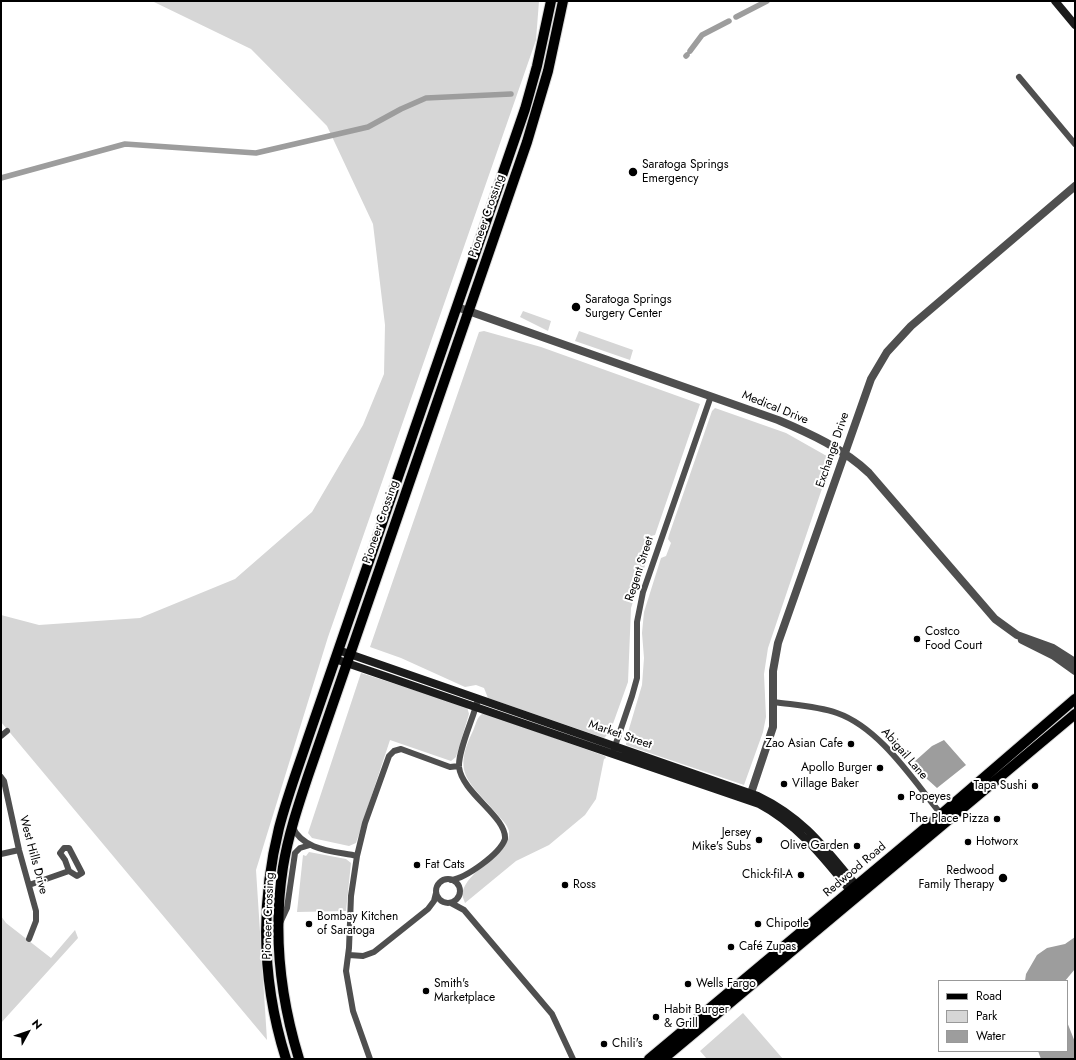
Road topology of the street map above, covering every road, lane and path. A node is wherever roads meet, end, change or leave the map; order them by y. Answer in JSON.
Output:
{"nodes":[{"id":1,"x":551,"y":1,"type":"edge"},
{"id":2,"x":563,"y":1,"type":"edge"},
{"id":3,"x":1055,"y":1,"type":"edge"},
{"id":4,"x":1075,"y":25,"type":"edge"},
{"id":5,"x":1019,"y":76,"type":"dead end"},
{"id":6,"x":1075,"y":144,"type":"edge"},
{"id":7,"x":1075,"y":186,"type":"edge"},
{"id":8,"x":457,"y":308,"type":"junction"},
{"id":9,"x":468,"y":311,"type":"junction"},
{"id":10,"x":711,"y":396,"type":"junction"},
{"id":11,"x":844,"y":454,"type":"junction"},
{"id":12,"x":1017,"y":635,"type":"junction"},
{"id":13,"x":337,"y":655,"type":"junction"},
{"id":14,"x":348,"y":659,"type":"junction"},
{"id":15,"x":1075,"y":662,"type":"edge"},
{"id":16,"x":1075,"y":671,"type":"edge"},
{"id":17,"x":1075,"y":699,"type":"edge"},
{"id":18,"x":774,"y":702,"type":"junction"},
{"id":19,"x":477,"y":703,"type":"junction"},
{"id":20,"x":1075,"y":714,"type":"edge"},
{"id":21,"x":7,"y":730,"type":"dead end"},
{"id":22,"x":1,"y":736,"type":"edge"},
{"id":23,"x":614,"y":750,"type":"junction"},
{"id":24,"x":459,"y":766,"type":"junction"},
{"id":25,"x":1,"y":777,"type":"edge"},
{"id":26,"x":750,"y":797,"type":"junction"},
{"id":27,"x":941,"y":814,"type":"junction"},
{"id":28,"x":292,"y":826,"type":"junction"},
{"id":29,"x":310,"y":846,"type":"junction"},
{"id":30,"x":19,"y":850,"type":"junction"},
{"id":31,"x":1,"y":854,"type":"edge"},
{"id":32,"x":357,"y":856,"type":"junction"},
{"id":33,"x":68,"y":871,"type":"junction"},
{"id":34,"x":468,"y":875,"type":"junction"},
{"id":35,"x":451,"y":880,"type":"junction"},
{"id":36,"x":29,"y":886,"type":"junction"},
{"id":37,"x":856,"y":892,"type":"junction"},
{"id":38,"x":436,"y":893,"type":"junction"},
{"id":39,"x":459,"y":893,"type":"junction"},
{"id":40,"x":449,"y":903,"type":"junction"},
{"id":41,"x":428,"y":909,"type":"junction"},
{"id":42,"x":464,"y":910,"type":"junction"},
{"id":43,"x":279,"y":925,"type":"junction"},
{"id":44,"x":29,"y":939,"type":"dead end"},
{"id":45,"x":349,"y":955,"type":"junction"},
{"id":46,"x":270,"y":991,"type":"junction"},
{"id":47,"x":286,"y":1059,"type":"edge"},
{"id":48,"x":292,"y":1059,"type":"edge"},
{"id":49,"x":299,"y":1059,"type":"edge"},
{"id":50,"x":370,"y":1059,"type":"edge"},
{"id":51,"x":572,"y":1059,"type":"edge"},
{"id":52,"x":649,"y":1059,"type":"edge"},
{"id":53,"x":663,"y":1059,"type":"edge"}],
"edges":[{"from":1,"to":8,"type":"main road","name":"Pioneer Crossing"},
{"from":2,"to":9,"type":"main road","name":"Pioneer Crossing"},
{"from":3,"to":4,"type":"main road"},
{"from":5,"to":6,"type":"street"},
{"from":7,"to":11,"type":"street","name":"Exchange Drive"},
{"from":8,"to":9,"type":"street","name":"Medical Drive"},
{"from":8,"to":13,"type":"main road","name":"Pioneer Crossing"},
{"from":9,"to":10,"type":"street","name":"Medical Drive"},
{"from":9,"to":14,"type":"main road","name":"Pioneer Crossing"},
{"from":10,"to":11,"type":"street","name":"Medical Drive"},
{"from":10,"to":23,"type":"street","name":"Regent Street"},
{"from":11,"to":12,"type":"street","name":"Medical Drive"},
{"from":11,"to":18,"type":"street","name":"Exchange Drive"},
{"from":12,"to":15,"type":"street","name":"Medical Drive"},
{"from":12,"to":16,"type":"street","name":"Medical Drive"},
{"from":13,"to":14,"type":"main road","name":"Market Street"},
{"from":13,"to":46,"type":"main road","name":"Pioneer Crossing"},
{"from":14,"to":19,"type":"main road","name":"Market Street"},
{"from":14,"to":28,"type":"main road","name":"Pioneer Crossing"},
{"from":17,"to":27,"type":"main road","name":"Redwood Road"},
{"from":18,"to":26,"type":"street","name":"Exchange Drive"},
{"from":18,"to":27,"type":"street","name":"Abigail Lane"},
{"from":19,"to":23,"type":"main road","name":"Market Street"},
{"from":19,"to":24,"type":"street"},
{"from":20,"to":37,"type":"main road","name":"Redwood Road"},
{"from":21,"to":22,"type":"street"},
{"from":23,"to":26,"type":"main road","name":"Market Street"},
{"from":24,"to":32,"type":"street"},
{"from":24,"to":34,"type":"street"},
{"from":25,"to":30,"type":"street","name":"West Hills Drive"},
{"from":26,"to":37,"type":"main road","name":"Market Street"},
{"from":27,"to":37,"type":"main road","name":"Redwood Road"},
{"from":28,"to":29,"type":"street"},
{"from":28,"to":43,"type":"main road","name":"Pioneer Crossing"},
{"from":29,"to":32,"type":"street"},
{"from":29,"to":43,"type":"street"},
{"from":30,"to":31,"type":"street"},
{"from":30,"to":36,"type":"street","name":"West Hills Drive"},
{"from":32,"to":45,"type":"street"},
{"from":33,"to":33,"type":"street"},
{"from":33,"to":36,"type":"street"},
{"from":34,"to":35,"type":"street"},
{"from":34,"to":39,"type":"street"},
{"from":35,"to":38,"type":"street"},
{"from":35,"to":39,"type":"street"},
{"from":36,"to":44,"type":"street","name":"West Hills Drive"},
{"from":37,"to":52,"type":"main road","name":"Redwood Road"},
{"from":37,"to":53,"type":"main road","name":"Redwood Road"},
{"from":38,"to":40,"type":"street"},
{"from":38,"to":41,"type":"street"},
{"from":39,"to":40,"type":"street"},
{"from":39,"to":42,"type":"street"},
{"from":40,"to":41,"type":"street"},
{"from":40,"to":42,"type":"street"},
{"from":41,"to":45,"type":"street"},
{"from":42,"to":51,"type":"street"},
{"from":43,"to":49,"type":"main road","name":"Pioneer Crossing"},
{"from":45,"to":50,"type":"street"},
{"from":46,"to":47,"type":"main road","name":"Pioneer Crossing"},
{"from":46,"to":48,"type":"main road"}]}
